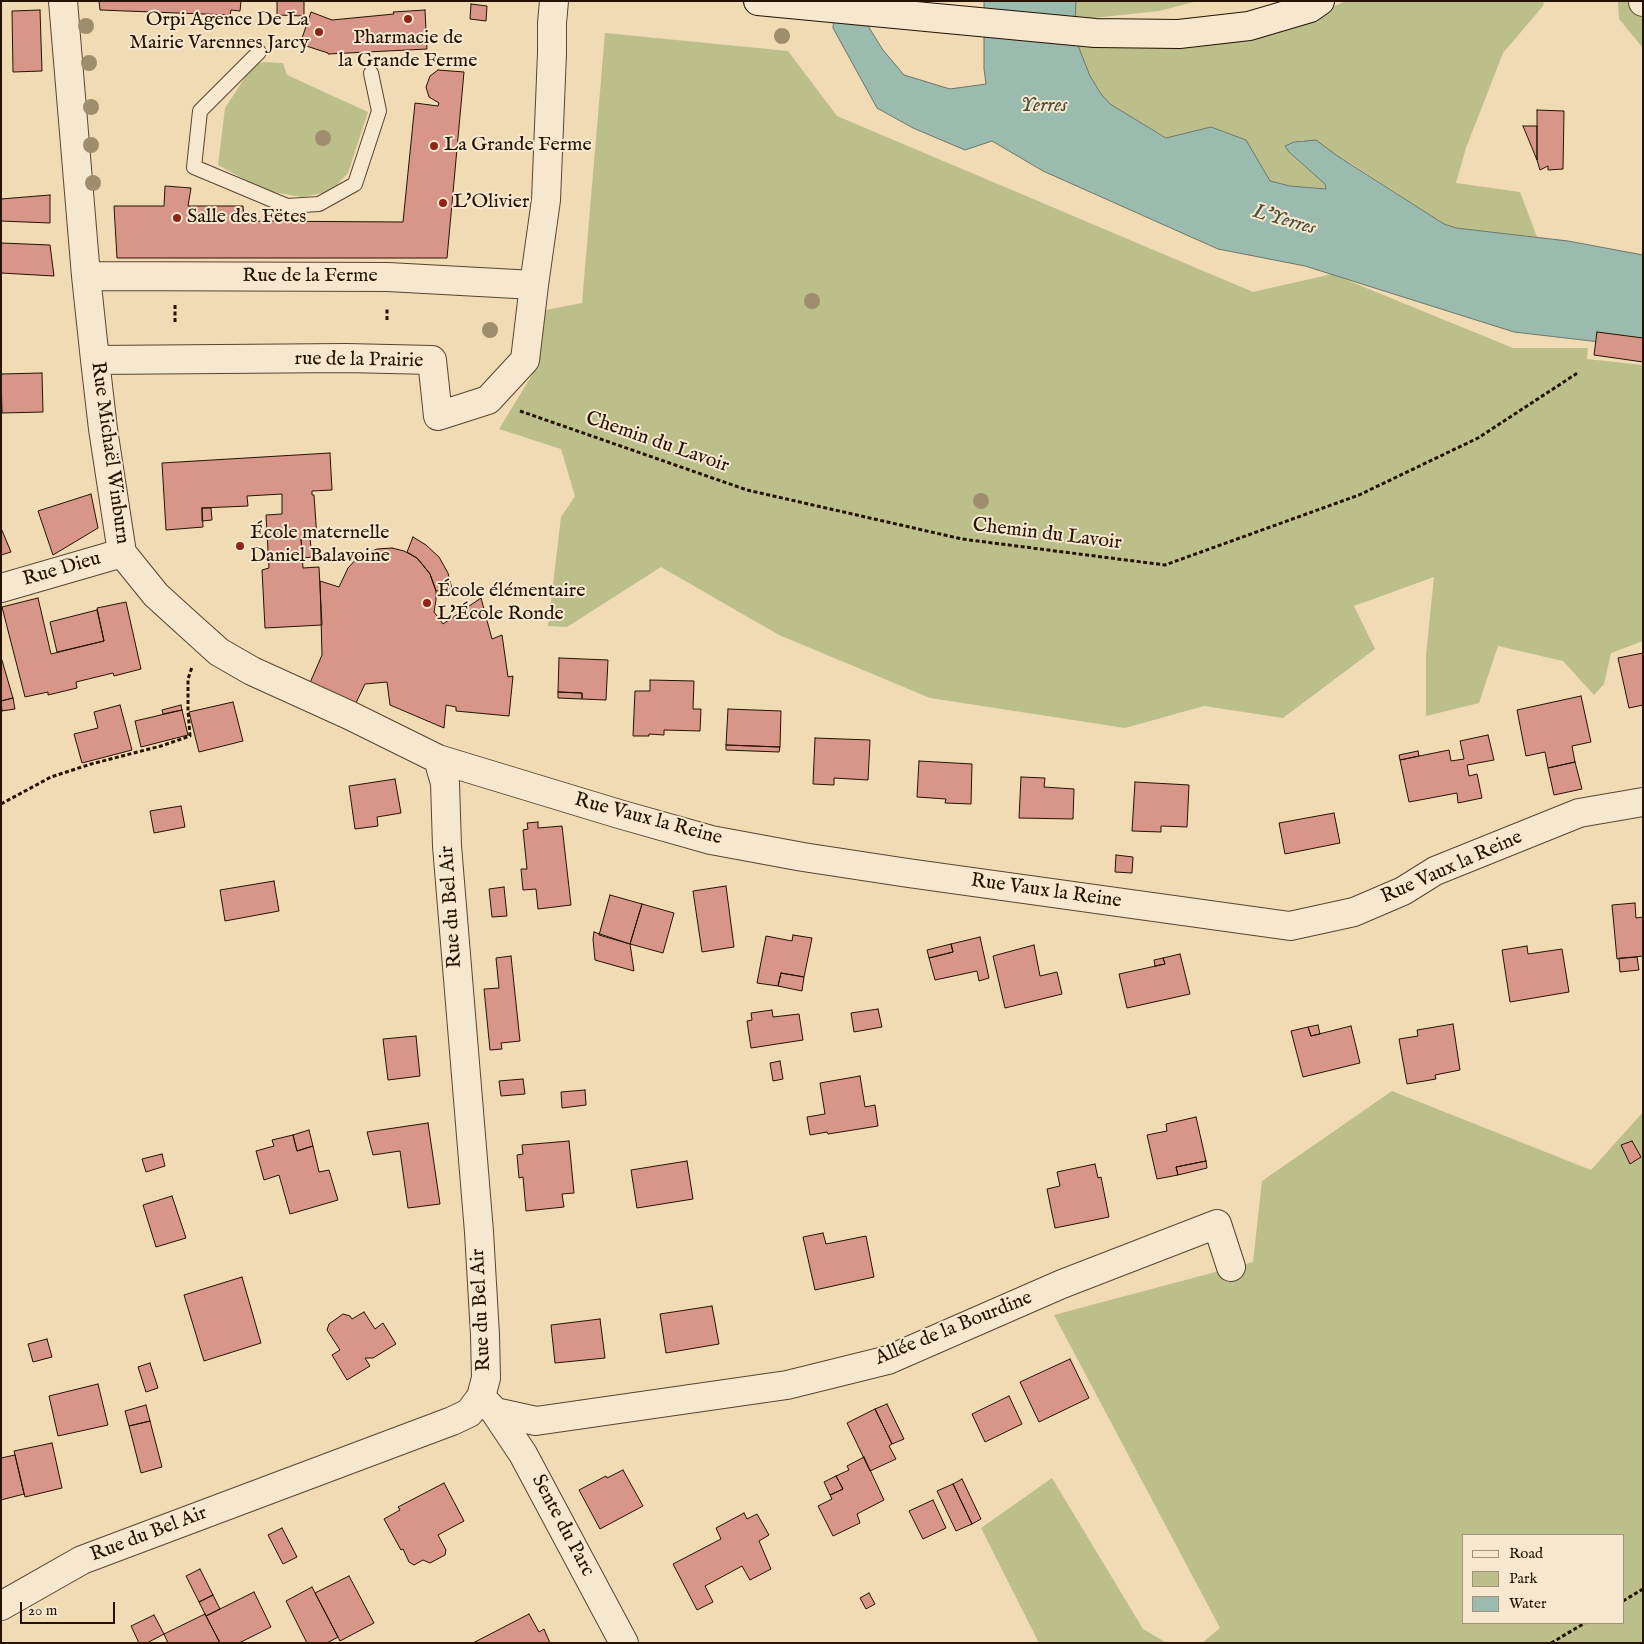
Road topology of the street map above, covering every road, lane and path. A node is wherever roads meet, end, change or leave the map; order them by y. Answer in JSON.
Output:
{"nodes":[{"id":1,"x":63,"y":1,"type":"edge"},
{"id":2,"x":554,"y":1,"type":"edge"},
{"id":3,"x":1320,"y":1,"type":"edge"},
{"id":4,"x":768,"y":2,"type":"edge"},
{"id":5,"x":259,"y":52,"type":"dead end"},
{"id":6,"x":371,"y":73,"type":"dead end"},
{"id":7,"x":86,"y":276,"type":"junction"},
{"id":8,"x":534,"y":285,"type":"junction"},
{"id":9,"x":95,"y":360,"type":"junction"},
{"id":10,"x":1579,"y":372,"type":"dead end"},
{"id":11,"x":488,"y":400,"type":"junction"},
{"id":12,"x":122,"y":553,"type":"junction"},
{"id":13,"x":1,"y":588,"type":"edge"},
{"id":14,"x":204,"y":639,"type":"junction"},
{"id":15,"x":438,"y":759,"type":"junction"},
{"id":16,"x":1643,"y":802,"type":"edge"},
{"id":17,"x":1,"y":804,"type":"edge"},
{"id":18,"x":1232,"y":1268,"type":"dead end"},
{"id":19,"x":488,"y":1404,"type":"junction"},
{"id":20,"x":1643,"y":1589,"type":"edge"},
{"id":21,"x":1624,"y":1600,"type":"edge"},
{"id":22,"x":1,"y":1606,"type":"edge"},
{"id":23,"x":1583,"y":1624,"type":"edge"},
{"id":24,"x":624,"y":1643,"type":"edge"},
{"id":25,"x":1552,"y":1643,"type":"edge"}],
"edges":[{"from":1,"to":7,"type":"street","name":"Rue Michaël Winburn"},
{"from":2,"to":8,"type":"street","name":"rue de la Prairie"},
{"from":3,"to":4,"type":"street"},
{"from":5,"to":6,"type":"lane"},
{"from":7,"to":8,"type":"street","name":"Rue de la Ferme"},
{"from":7,"to":9,"type":"street","name":"Rue Michaël Winburn"},
{"from":8,"to":11,"type":"street","name":"rue de la Prairie"},
{"from":9,"to":11,"type":"street","name":"rue de la Prairie"},
{"from":9,"to":12,"type":"street","name":"Rue Michaël Winburn"},
{"from":10,"to":11,"type":"path","name":"Chemin du Lavoir"},
{"from":12,"to":13,"type":"street","name":"Rue Dieu"},
{"from":12,"to":14,"type":"street","name":"Rue Michaël Winburn"},
{"from":14,"to":15,"type":"street","name":"Rue Michaël Winburn"},
{"from":14,"to":17,"type":"path"},
{"from":15,"to":16,"type":"street","name":"Rue Vaux la Reine"},
{"from":15,"to":19,"type":"street","name":"Rue du Bel Air"},
{"from":18,"to":19,"type":"street","name":"Allée de la Bourdine"},
{"from":19,"to":22,"type":"street","name":"Rue du Bel Air"},
{"from":19,"to":24,"type":"street","name":"Sente du Parc"},
{"from":20,"to":21,"type":"path"},
{"from":23,"to":25,"type":"path"}]}
